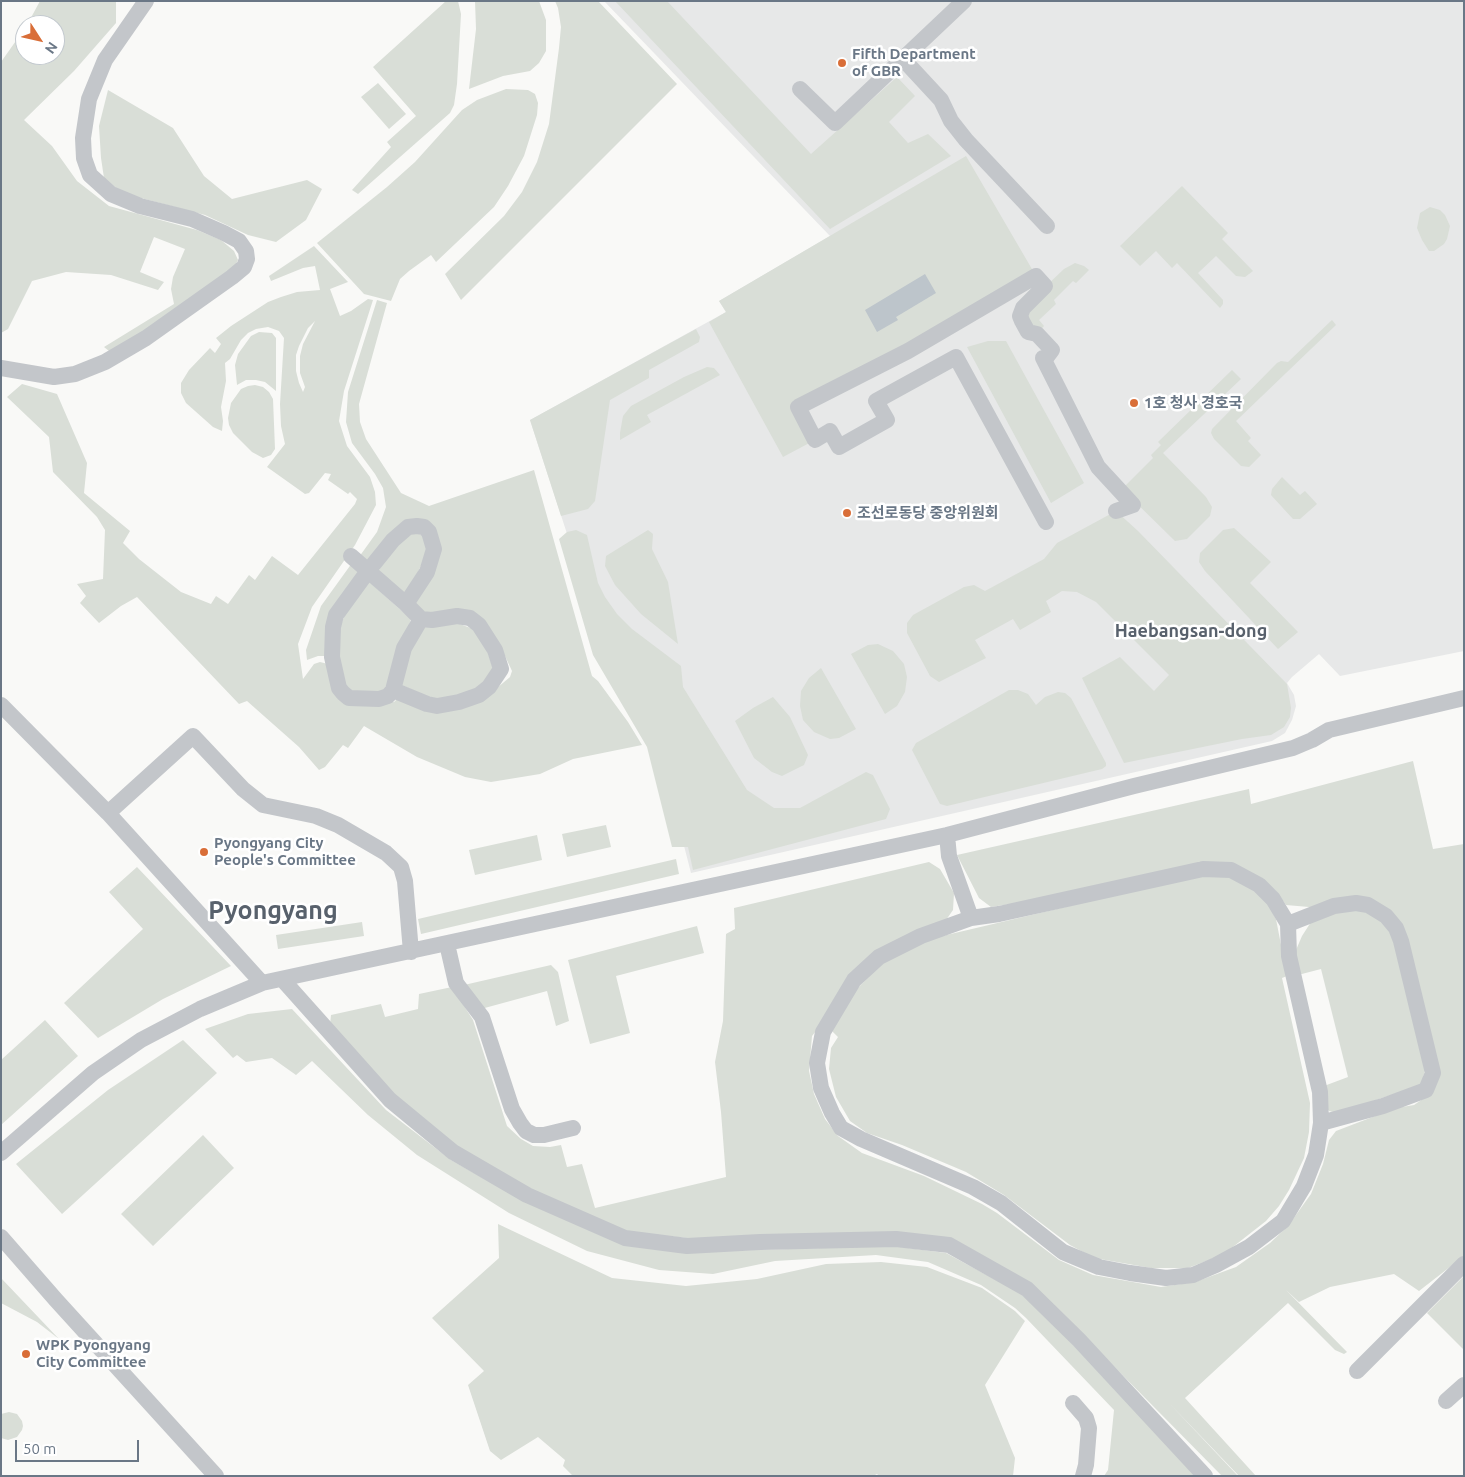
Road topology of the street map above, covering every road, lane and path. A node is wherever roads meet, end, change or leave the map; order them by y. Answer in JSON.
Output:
{"nodes":[{"id":1,"x":146,"y":1,"type":"edge"},
{"id":2,"x":964,"y":1,"type":"edge"},
{"id":3,"x":903,"y":59,"type":"junction"},
{"id":4,"x":800,"y":89,"type":"dead end"},
{"id":5,"x":1047,"y":226,"type":"dead end"},
{"id":6,"x":1,"y":368,"type":"edge"},
{"id":7,"x":1116,"y":511,"type":"dead end"},
{"id":8,"x":1046,"y":522,"type":"dead end"},
{"id":9,"x":351,"y":556,"type":"dead end"},
{"id":10,"x":368,"y":570,"type":"junction"},
{"id":11,"x":406,"y":604,"type":"junction"},
{"id":12,"x":421,"y":619,"type":"junction"},
{"id":13,"x":393,"y":690,"type":"junction"},
{"id":14,"x":1464,"y":698,"type":"edge"},
{"id":15,"x":1,"y":706,"type":"edge"},
{"id":16,"x":113,"y":819,"type":"junction"},
{"id":17,"x":947,"y":834,"type":"junction"},
{"id":18,"x":971,"y":918,"type":"junction"},
{"id":19,"x":1288,"y":924,"type":"junction"},
{"id":20,"x":447,"y":944,"type":"junction"},
{"id":21,"x":411,"y":952,"type":"junction"},
{"id":22,"x":282,"y":979,"type":"junction"},
{"id":23,"x":262,"y":983,"type":"junction"},
{"id":24,"x":1321,"y":1123,"type":"junction"},
{"id":25,"x":573,"y":1128,"type":"dead end"},
{"id":26,"x":1,"y":1153,"type":"edge"},
{"id":27,"x":1,"y":1237,"type":"edge"},
{"id":28,"x":1464,"y":1264,"type":"edge"},
{"id":29,"x":1356,"y":1371,"type":"dead end"},
{"id":30,"x":1464,"y":1386,"type":"edge"},
{"id":31,"x":1446,"y":1401,"type":"dead end"},
{"id":32,"x":1073,"y":1403,"type":"dead end"},
{"id":33,"x":216,"y":1476,"type":"edge"},
{"id":34,"x":1083,"y":1476,"type":"edge"},
{"id":35,"x":1205,"y":1476,"type":"edge"}],
"edges":[{"from":1,"to":6,"type":"street"},
{"from":2,"to":3,"type":"street"},
{"from":3,"to":4,"type":"street"},
{"from":3,"to":5,"type":"street"},
{"from":7,"to":8,"type":"street"},
{"from":9,"to":10,"type":"street"},
{"from":10,"to":11,"type":"street"},
{"from":10,"to":11,"type":"street"},
{"from":10,"to":13,"type":"street"},
{"from":11,"to":12,"type":"street"},
{"from":12,"to":13,"type":"street"},
{"from":12,"to":13,"type":"street"},
{"from":14,"to":17,"type":"street"},
{"from":15,"to":16,"type":"street"},
{"from":16,"to":21,"type":"street"},
{"from":16,"to":23,"type":"street"},
{"from":17,"to":18,"type":"street"},
{"from":17,"to":20,"type":"street"},
{"from":18,"to":19,"type":"street"},
{"from":18,"to":24,"type":"street"},
{"from":19,"to":24,"type":"street"},
{"from":19,"to":24,"type":"street"},
{"from":20,"to":21,"type":"street"},
{"from":20,"to":25,"type":"street"},
{"from":21,"to":22,"type":"street"},
{"from":22,"to":23,"type":"street"},
{"from":22,"to":35,"type":"street"},
{"from":23,"to":26,"type":"street"},
{"from":27,"to":33,"type":"street"},
{"from":28,"to":29,"type":"street"},
{"from":30,"to":31,"type":"street"},
{"from":32,"to":34,"type":"street"}]}
